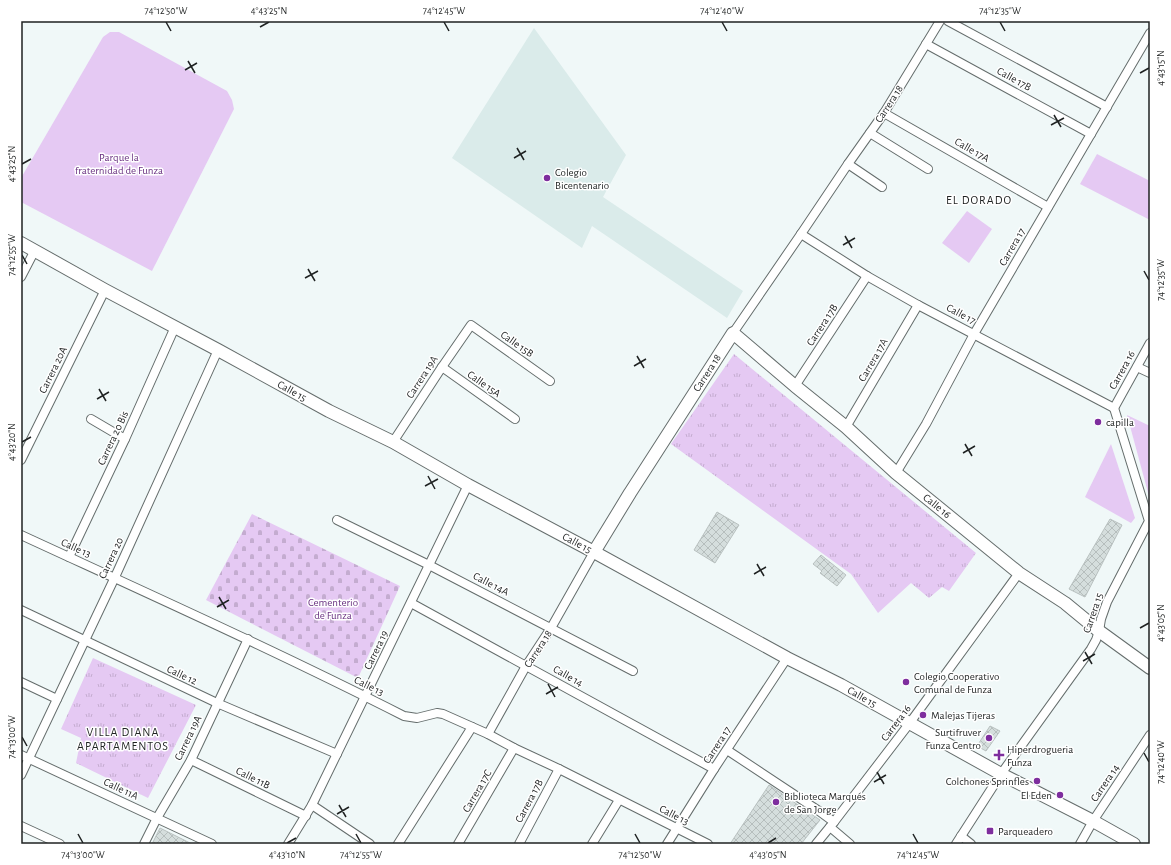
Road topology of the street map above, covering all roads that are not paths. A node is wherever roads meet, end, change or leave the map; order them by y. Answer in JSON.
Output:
{"nodes":[{"id":1,"x":940,"y":21,"type":"edge"},
{"id":2,"x":948,"y":21,"type":"edge"},
{"id":3,"x":1150,"y":33,"type":"edge"},
{"id":4,"x":926,"y":44,"type":"junction"},
{"id":5,"x":1107,"y":107,"type":"junction"},
{"id":6,"x":884,"y":113,"type":"junction"},
{"id":7,"x":870,"y":133,"type":"junction"},
{"id":8,"x":1091,"y":134,"type":"junction"},
{"id":9,"x":848,"y":164,"type":"junction"},
{"id":10,"x":928,"y":169,"type":"dead end"},
{"id":11,"x":882,"y":187,"type":"dead end"},
{"id":12,"x":1048,"y":207,"type":"junction"},
{"id":13,"x":801,"y":234,"type":"junction"},
{"id":14,"x":21,"y":243,"type":"edge"},
{"id":15,"x":35,"y":250,"type":"junction"},
{"id":16,"x":867,"y":276,"type":"junction"},
{"id":17,"x":21,"y":277,"type":"edge"},
{"id":18,"x":105,"y":290,"type":"junction"},
{"id":19,"x":918,"y":304,"type":"junction"},
{"id":20,"x":471,"y":325,"type":"joint"},
{"id":21,"x":175,"y":327,"type":"junction"},
{"id":22,"x":733,"y":333,"type":"junction"},
{"id":23,"x":974,"y":334,"type":"junction"},
{"id":24,"x":1150,"y":343,"type":"edge"},
{"id":25,"x":218,"y":350,"type":"junction"},
{"id":26,"x":442,"y":367,"type":"junction"},
{"id":27,"x":1137,"y":367,"type":"junction"},
{"id":28,"x":1150,"y":373,"type":"edge"},
{"id":29,"x":550,"y":381,"type":"dead end"},
{"id":30,"x":795,"y":386,"type":"junction"},
{"id":31,"x":1114,"y":408,"type":"junction"},
{"id":32,"x":514,"y":418,"type":"dead end"},
{"id":33,"x":91,"y":420,"type":"dead end"},
{"id":34,"x":846,"y":427,"type":"junction"},
{"id":35,"x":125,"y":439,"type":"junction"},
{"id":36,"x":393,"y":442,"type":"junction"},
{"id":37,"x":21,"y":459,"type":"edge"},
{"id":38,"x":896,"y":473,"type":"junction"},
{"id":39,"x":468,"y":485,"type":"junction"},
{"id":40,"x":337,"y":520,"type":"dead end"},
{"id":41,"x":21,"y":535,"type":"edge"},
{"id":42,"x":594,"y":552,"type":"junction"},
{"id":43,"x":69,"y":557,"type":"junction"},
{"id":44,"x":429,"y":565,"type":"junction"},
{"id":45,"x":1019,"y":573,"type":"junction"},
{"id":46,"x":115,"y":577,"type":"junction"},
{"id":47,"x":412,"y":603,"type":"junction"},
{"id":48,"x":21,"y":610,"type":"edge"},
{"id":49,"x":551,"y":628,"type":"junction"},
{"id":50,"x":1099,"y":631,"type":"junction"},
{"id":51,"x":248,"y":639,"type":"junction"},
{"id":52,"x":85,"y":641,"type":"junction"},
{"id":53,"x":787,"y":658,"type":"junction"},
{"id":54,"x":526,"y":666,"type":"junction"},
{"id":55,"x":1150,"y":668,"type":"edge"},
{"id":56,"x":633,"y":671,"type":"dead end"},
{"id":57,"x":21,"y":682,"type":"edge"},
{"id":58,"x":366,"y":696,"type":"junction"},
{"id":59,"x":58,"y":699,"type":"junction"},
{"id":60,"x":217,"y":703,"type":"junction"},
{"id":61,"x":909,"y":724,"type":"junction"},
{"id":62,"x":472,"y":727,"type":"junction"},
{"id":63,"x":488,"y":734,"type":"junction"},
{"id":64,"x":1150,"y":735,"type":"edge"},
{"id":65,"x":514,"y":748,"type":"junction"},
{"id":66,"x":727,"y":750,"type":"junction"},
{"id":67,"x":337,"y":754,"type":"junction"},
{"id":68,"x":25,"y":757,"type":"edge"},
{"id":69,"x":191,"y":760,"type":"junction"},
{"id":70,"x":559,"y":769,"type":"junction"},
{"id":71,"x":714,"y":769,"type":"junction"},
{"id":72,"x":1000,"y":774,"type":"junction"},
{"id":73,"x":21,"y":775,"type":"edge"},
{"id":74,"x":619,"y":800,"type":"junction"},
{"id":75,"x":312,"y":805,"type":"junction"},
{"id":76,"x":306,"y":816,"type":"junction"},
{"id":77,"x":157,"y":818,"type":"junction"},
{"id":78,"x":1093,"y":821,"type":"junction"},
{"id":79,"x":832,"y":825,"type":"junction"},
{"id":80,"x":21,"y":826,"type":"edge"},
{"id":81,"x":677,"y":828,"type":"junction"},
{"id":82,"x":962,"y":836,"type":"junction"},
{"id":83,"x":400,"y":843,"type":"edge"},
{"id":84,"x":60,"y":844,"type":"edge"},
{"id":85,"x":144,"y":844,"type":"edge"},
{"id":86,"x":212,"y":844,"type":"edge"},
{"id":87,"x":288,"y":844,"type":"edge"},
{"id":88,"x":370,"y":844,"type":"edge"},
{"id":89,"x":458,"y":844,"type":"edge"},
{"id":90,"x":519,"y":844,"type":"edge"},
{"id":91,"x":592,"y":844,"type":"edge"},
{"id":92,"x":667,"y":844,"type":"edge"},
{"id":93,"x":708,"y":844,"type":"edge"},
{"id":94,"x":816,"y":844,"type":"edge"},
{"id":95,"x":850,"y":844,"type":"edge"},
{"id":96,"x":956,"y":844,"type":"edge"},
{"id":97,"x":971,"y":844,"type":"edge"},
{"id":98,"x":1080,"y":844,"type":"edge"},
{"id":99,"x":1134,"y":844,"type":"edge"}],
"edges":[{"from":1,"to":4,"type":"street","name":"Carrera 18"},
{"from":2,"to":5,"type":"street","name":"Calle 17B"},
{"from":3,"to":5,"type":"street","name":"Carrera 17"},
{"from":4,"to":6,"type":"street","name":"Carrera 18"},
{"from":4,"to":8,"type":"street","name":"Calle 17B"},
{"from":5,"to":8,"type":"street","name":"Carrera 17"},
{"from":6,"to":7,"type":"street","name":"Carrera 18"},
{"from":6,"to":12,"type":"street","name":"Calle 17A"},
{"from":7,"to":9,"type":"street","name":"Carrera 18"},
{"from":7,"to":10,"type":"street"},
{"from":8,"to":12,"type":"street","name":"Carrera 17"},
{"from":9,"to":11,"type":"street"},
{"from":9,"to":13,"type":"street","name":"Carrera 18"},
{"from":12,"to":23,"type":"street","name":"Carrera 17"},
{"from":13,"to":16,"type":"street","name":"Calle 17"},
{"from":13,"to":22,"type":"street","name":"Carrera 18"},
{"from":14,"to":15,"type":"street","name":"Calle 15"},
{"from":15,"to":17,"type":"street"},
{"from":15,"to":18,"type":"street","name":"Calle 15"},
{"from":16,"to":19,"type":"street","name":"Calle 17"},
{"from":16,"to":30,"type":"street","name":"Carrera 17B"},
{"from":18,"to":21,"type":"street","name":"Calle 15"},
{"from":18,"to":37,"type":"street","name":"Carrera 20A"},
{"from":19,"to":23,"type":"street","name":"Calle 17"},
{"from":19,"to":34,"type":"street","name":"Carrera 17A"},
{"from":20,"to":26,"type":"street","name":"Carrera 19A"},
{"from":20,"to":29,"type":"street","name":"Calle 15B"},
{"from":21,"to":25,"type":"street","name":"Calle 15"},
{"from":21,"to":35,"type":"street","name":"Carrera 20 Bis"},
{"from":22,"to":30,"type":"street","name":"Calle 16"},
{"from":22,"to":42,"type":"street","name":"Carrera 18"},
{"from":23,"to":31,"type":"street","name":"Calle 17"},
{"from":23,"to":38,"type":"street","name":"Carrera 17"},
{"from":24,"to":27,"type":"street","name":"Carrera 16"},
{"from":25,"to":36,"type":"street","name":"Calle 15"},
{"from":25,"to":46,"type":"street","name":"Carrera 20"},
{"from":26,"to":32,"type":"street","name":"Calle 15A"},
{"from":26,"to":36,"type":"street","name":"Carrera 19A"},
{"from":27,"to":28,"type":"street"},
{"from":27,"to":31,"type":"street","name":"Carrera 16"},
{"from":30,"to":34,"type":"street","name":"Calle 16"},
{"from":31,"to":50,"type":"street","name":"Carrera 15"},
{"from":33,"to":35,"type":"street"},
{"from":34,"to":38,"type":"street","name":"Calle 16"},
{"from":35,"to":43,"type":"street","name":"Carrera 20 Bis"},
{"from":36,"to":39,"type":"street","name":"Calle 15"},
{"from":38,"to":45,"type":"street","name":"Calle 16"},
{"from":39,"to":42,"type":"street","name":"Calle 15"},
{"from":39,"to":44,"type":"street","name":"Carrera 19"},
{"from":40,"to":44,"type":"street","name":"Calle 14A"},
{"from":41,"to":43,"type":"street","name":"Calle 13"},
{"from":42,"to":49,"type":"street","name":"Carrera 18"},
{"from":42,"to":53,"type":"street","name":"Calle 15"},
{"from":43,"to":46,"type":"street","name":"Calle 13"},
{"from":44,"to":47,"type":"street","name":"Carrera 19"},
{"from":44,"to":49,"type":"street","name":"Calle 14A"},
{"from":45,"to":50,"type":"street","name":"Calle 16"},
{"from":45,"to":61,"type":"street","name":"Carrera 16"},
{"from":46,"to":51,"type":"street","name":"Calle 13"},
{"from":46,"to":52,"type":"street","name":"Carrera 20"},
{"from":47,"to":54,"type":"street","name":"Calle 14"},
{"from":47,"to":58,"type":"street","name":"Carrera 19"},
{"from":48,"to":52,"type":"street","name":"Calle 12"},
{"from":49,"to":54,"type":"street","name":"Carrera 18"},
{"from":49,"to":56,"type":"street","name":"Calle 14A"},
{"from":50,"to":55,"type":"street","name":"Calle 16"},
{"from":50,"to":72,"type":"street","name":"Carrera 15"},
{"from":51,"to":58,"type":"street","name":"Calle 13"},
{"from":51,"to":60,"type":"street","name":"Carrera 19A"},
{"from":52,"to":59,"type":"street","name":"Carrera 20"},
{"from":52,"to":60,"type":"street","name":"Calle 12"},
{"from":53,"to":61,"type":"street","name":"Calle 15"},
{"from":53,"to":66,"type":"street","name":"Carrera 17"},
{"from":54,"to":63,"type":"street","name":"Carrera 18"},
{"from":54,"to":71,"type":"street","name":"Calle 14"},
{"from":57,"to":59,"type":"street"},
{"from":58,"to":62,"type":"street","name":"Calle 13"},
{"from":58,"to":67,"type":"street","name":"Carrera 19"},
{"from":59,"to":68,"type":"street","name":"Carrera 20"},
{"from":60,"to":67,"type":"street","name":"Calle 12"},
{"from":60,"to":69,"type":"street","name":"Carrera 19A"},
{"from":61,"to":72,"type":"street","name":"Calle 15"},
{"from":61,"to":79,"type":"street","name":"Carrera 16"},
{"from":62,"to":63,"type":"street","name":"Calle 13"},
{"from":62,"to":83,"type":"street"},
{"from":63,"to":65,"type":"street","name":"Calle 13"},
{"from":64,"to":78,"type":"street","name":"Carrera 14"},
{"from":65,"to":70,"type":"street","name":"Calle 13"},
{"from":65,"to":89,"type":"street","name":"Carrera 17C"},
{"from":66,"to":71,"type":"street","name":"Carrera 17"},
{"from":66,"to":79,"type":"street"},
{"from":67,"to":75,"type":"street","name":"Carrera 19"},
{"from":68,"to":73,"type":"street","name":"Carrera 20"},
{"from":68,"to":77,"type":"street","name":"Calle 11A"},
{"from":69,"to":76,"type":"street","name":"Calle 11B"},
{"from":69,"to":77,"type":"street","name":"Carrera 19A"},
{"from":70,"to":74,"type":"street","name":"Calle 13"},
{"from":70,"to":90,"type":"street","name":"Carrera 17B"},
{"from":71,"to":81,"type":"street","name":"Carrera 17"},
{"from":72,"to":78,"type":"street","name":"Calle 15"},
{"from":72,"to":82,"type":"street","name":"Carrera 15"},
{"from":74,"to":81,"type":"street","name":"Calle 13"},
{"from":74,"to":91,"type":"street"},
{"from":75,"to":76,"type":"street","name":"Carrera 19"},
{"from":75,"to":88,"type":"street"},
{"from":76,"to":87,"type":"street","name":"Carrera 19"},
{"from":77,"to":85,"type":"street","name":"Carrera 19A"},
{"from":77,"to":86,"type":"street","name":"Calle 11A"},
{"from":78,"to":98,"type":"street","name":"Carrera 14"},
{"from":78,"to":99,"type":"street","name":"Calle 15"},
{"from":79,"to":94,"type":"street","name":"Carrera 16"},
{"from":79,"to":95,"type":"street"},
{"from":80,"to":84,"type":"street"},
{"from":81,"to":92,"type":"street","name":"Carrera 17"},
{"from":81,"to":93,"type":"street","name":"Calle 13"},
{"from":82,"to":96,"type":"street","name":"Carrera 15"},
{"from":82,"to":97,"type":"street"}]}
